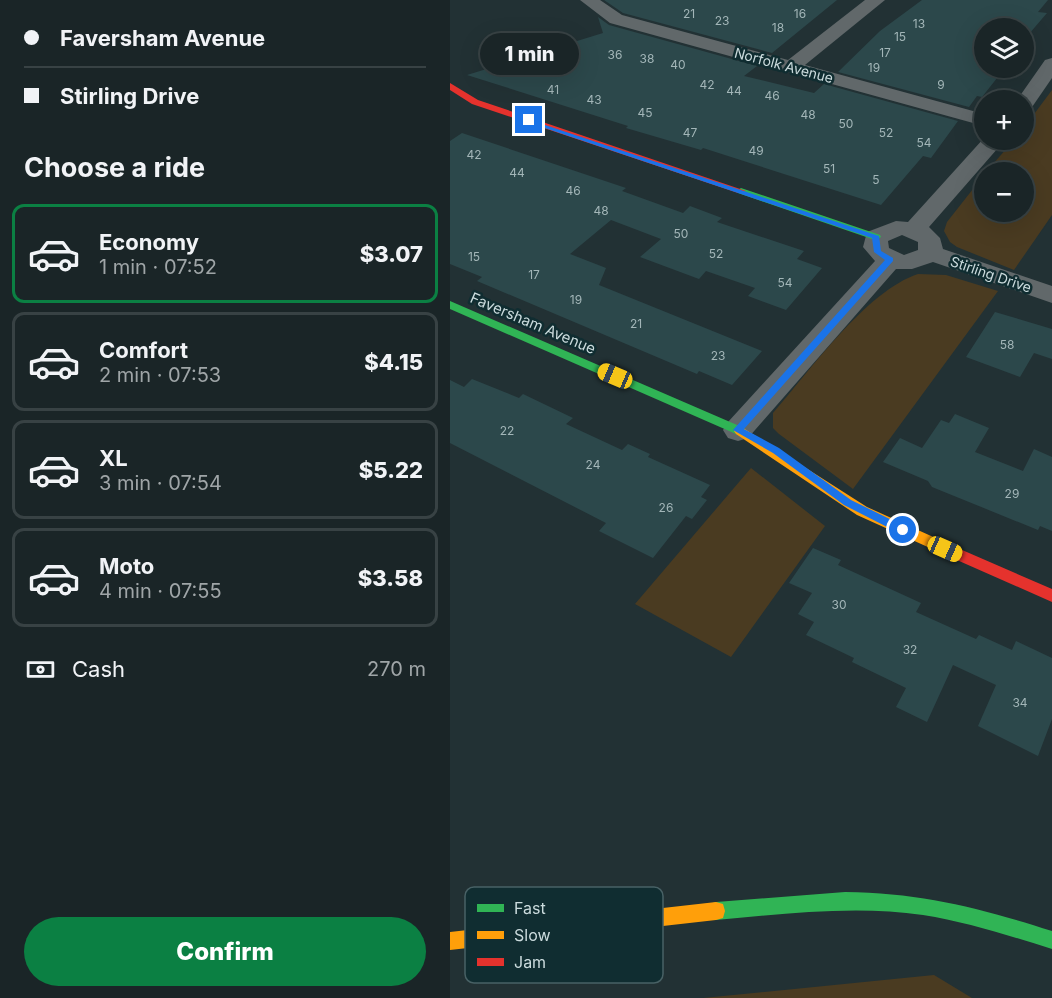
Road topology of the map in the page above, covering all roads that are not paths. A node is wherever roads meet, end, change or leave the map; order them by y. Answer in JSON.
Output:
{"nodes":[{"id":1,"x":589,"y":0,"type":"edge"},
{"id":2,"x":876,"y":0,"type":"edge"},
{"id":3,"x":1052,"y":64,"type":"edge"},
{"id":4,"x":791,"y":67,"type":"junction"},
{"id":5,"x":450,"y":86,"type":"edge"},
{"id":6,"x":1034,"y":90,"type":"edge"},
{"id":7,"x":974,"y":117,"type":"edge"},
{"id":8,"x":985,"y":150,"type":"edge"},
{"id":9,"x":914,"y":230,"type":"junction"},
{"id":10,"x":883,"y":248,"type":"junction"},
{"id":11,"x":930,"y":254,"type":"junction"},
{"id":12,"x":1052,"y":295,"type":"edge"},
{"id":13,"x":450,"y":305,"type":"edge"},
{"id":14,"x":738,"y":430,"type":"junction"},
{"id":15,"x":1052,"y":596,"type":"edge"},
{"id":16,"x":663,"y":917,"type":"edge"},
{"id":17,"x":465,"y":939,"type":"edge"},
{"id":18,"x":1052,"y":940,"type":"edge"},
{"id":19,"x":450,"y":941,"type":"edge"}],
"edges":[{"from":1,"to":4,"type":"street","name":"Norfolk Avenue"},
{"from":2,"to":4,"type":"street"},
{"from":3,"to":6,"type":"street"},
{"from":4,"to":7,"type":"street","name":"Norfolk Avenue"},
{"from":5,"to":10,"type":"street"},
{"from":8,"to":9,"type":"street"},
{"from":9,"to":10,"type":"street"},
{"from":9,"to":11,"type":"street"},
{"from":10,"to":11,"type":"street"},
{"from":10,"to":14,"type":"street"},
{"from":11,"to":12,"type":"street","name":"Stirling Drive"},
{"from":13,"to":14,"type":"street","name":"Faversham Avenue"},
{"from":14,"to":15,"type":"street","name":"Faversham Avenue"},
{"from":16,"to":18,"type":"street"},
{"from":17,"to":19,"type":"street"}]}
